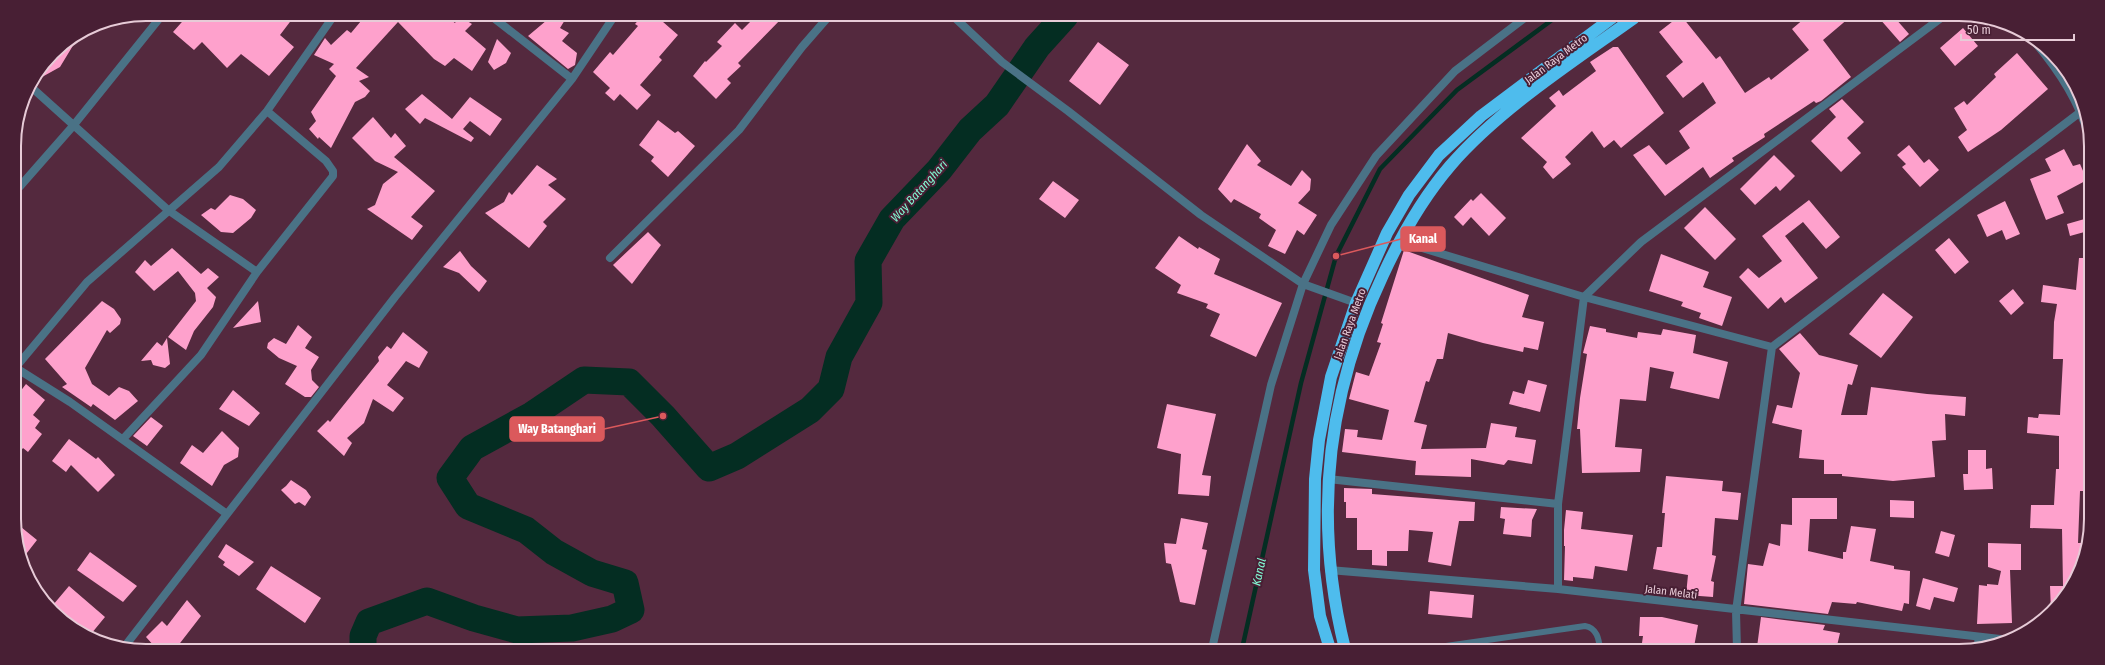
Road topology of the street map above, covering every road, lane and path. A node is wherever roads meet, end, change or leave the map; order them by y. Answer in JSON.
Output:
{"nodes":[{"id":1,"x":157,"y":21,"type":"edge"},
{"id":2,"x":330,"y":21,"type":"edge"},
{"id":3,"x":498,"y":21,"type":"edge"},
{"id":4,"x":611,"y":21,"type":"edge"},
{"id":5,"x":824,"y":21,"type":"edge"},
{"id":6,"x":958,"y":21,"type":"edge"},
{"id":7,"x":1521,"y":21,"type":"edge"},
{"id":8,"x":1609,"y":21,"type":"edge"},
{"id":9,"x":1611,"y":21,"type":"edge"},
{"id":10,"x":1630,"y":21,"type":"edge"},
{"id":11,"x":1937,"y":21,"type":"edge"},
{"id":12,"x":1616,"y":31,"type":"junction"},
{"id":13,"x":2051,"y":61,"type":"edge"},
{"id":14,"x":572,"y":79,"type":"junction"},
{"id":15,"x":34,"y":90,"type":"edge"},
{"id":16,"x":2073,"y":96,"type":"edge"},
{"id":17,"x":267,"y":111,"type":"junction"},
{"id":18,"x":2079,"y":112,"type":"edge"},
{"id":19,"x":73,"y":126,"type":"junction"},
{"id":20,"x":21,"y":185,"type":"edge"},
{"id":21,"x":168,"y":210,"type":"junction"},
{"id":22,"x":1399,"y":241,"type":"junction"},
{"id":23,"x":610,"y":258,"type":"dead end"},
{"id":24,"x":257,"y":272,"type":"junction"},
{"id":25,"x":1303,"y":284,"type":"junction"},
{"id":26,"x":1584,"y":297,"type":"junction"},
{"id":27,"x":1356,"y":303,"type":"junction"},
{"id":28,"x":1772,"y":347,"type":"junction"},
{"id":29,"x":21,"y":362,"type":"edge"},
{"id":30,"x":21,"y":371,"type":"edge"},
{"id":31,"x":123,"y":440,"type":"junction"},
{"id":32,"x":1328,"y":479,"type":"junction"},
{"id":33,"x":1558,"y":504,"type":"junction"},
{"id":34,"x":227,"y":514,"type":"junction"},
{"id":35,"x":1329,"y":570,"type":"junction"},
{"id":36,"x":1558,"y":589,"type":"junction"},
{"id":37,"x":1736,"y":611,"type":"junction"},
{"id":38,"x":1979,"y":637,"type":"junction"},
{"id":39,"x":1994,"y":639,"type":"edge"},
{"id":40,"x":127,"y":643,"type":"edge"},
{"id":41,"x":1978,"y":643,"type":"edge"},
{"id":42,"x":1213,"y":644,"type":"edge"},
{"id":43,"x":1328,"y":644,"type":"edge"},
{"id":44,"x":1344,"y":644,"type":"edge"},
{"id":45,"x":1465,"y":644,"type":"edge"},
{"id":46,"x":1599,"y":644,"type":"edge"},
{"id":47,"x":1737,"y":644,"type":"edge"}],
"edges":[{"from":1,"to":19,"type":"street"},
{"from":2,"to":17,"type":"street"},
{"from":3,"to":14,"type":"street"},
{"from":4,"to":14,"type":"street"},
{"from":5,"to":23,"type":"street"},
{"from":6,"to":25,"type":"street"},
{"from":7,"to":25,"type":"street"},
{"from":8,"to":27,"type":"highway"},
{"from":9,"to":12,"type":"highway"},
{"from":10,"to":12,"type":"highway","name":"Jalan Raya Metro"},
{"from":11,"to":26,"type":"street"},
{"from":12,"to":22,"type":"highway","name":"Jalan Raya Metro"},
{"from":13,"to":16,"type":"street"},
{"from":14,"to":34,"type":"street"},
{"from":15,"to":19,"type":"street"},
{"from":17,"to":21,"type":"street"},
{"from":17,"to":24,"type":"street"},
{"from":18,"to":28,"type":"street"},
{"from":19,"to":20,"type":"street"},
{"from":19,"to":21,"type":"street"},
{"from":21,"to":24,"type":"street"},
{"from":21,"to":29,"type":"street"},
{"from":22,"to":26,"type":"street"},
{"from":22,"to":32,"type":"highway","name":"Jalan Raya Metro"},
{"from":24,"to":31,"type":"street"},
{"from":25,"to":27,"type":"street"},
{"from":25,"to":42,"type":"street"},
{"from":26,"to":28,"type":"street"},
{"from":26,"to":33,"type":"street"},
{"from":27,"to":43,"type":"highway"},
{"from":28,"to":37,"type":"street"},
{"from":30,"to":31,"type":"street"},
{"from":31,"to":34,"type":"street"},
{"from":32,"to":33,"type":"street"},
{"from":32,"to":35,"type":"highway","name":"Jalan Raya Metro"},
{"from":33,"to":36,"type":"street"},
{"from":34,"to":40,"type":"street"},
{"from":35,"to":36,"type":"street","name":"Jalan Melati"},
{"from":35,"to":44,"type":"highway","name":"Jalan Raya Metro"},
{"from":36,"to":37,"type":"street","name":"Jalan Melati"},
{"from":37,"to":38,"type":"street","name":"Jalan Melati"},
{"from":37,"to":47,"type":"street"},
{"from":38,"to":39,"type":"street","name":"Jalan Melati"},
{"from":38,"to":41,"type":"street"},
{"from":45,"to":46,"type":"lane"}]}
